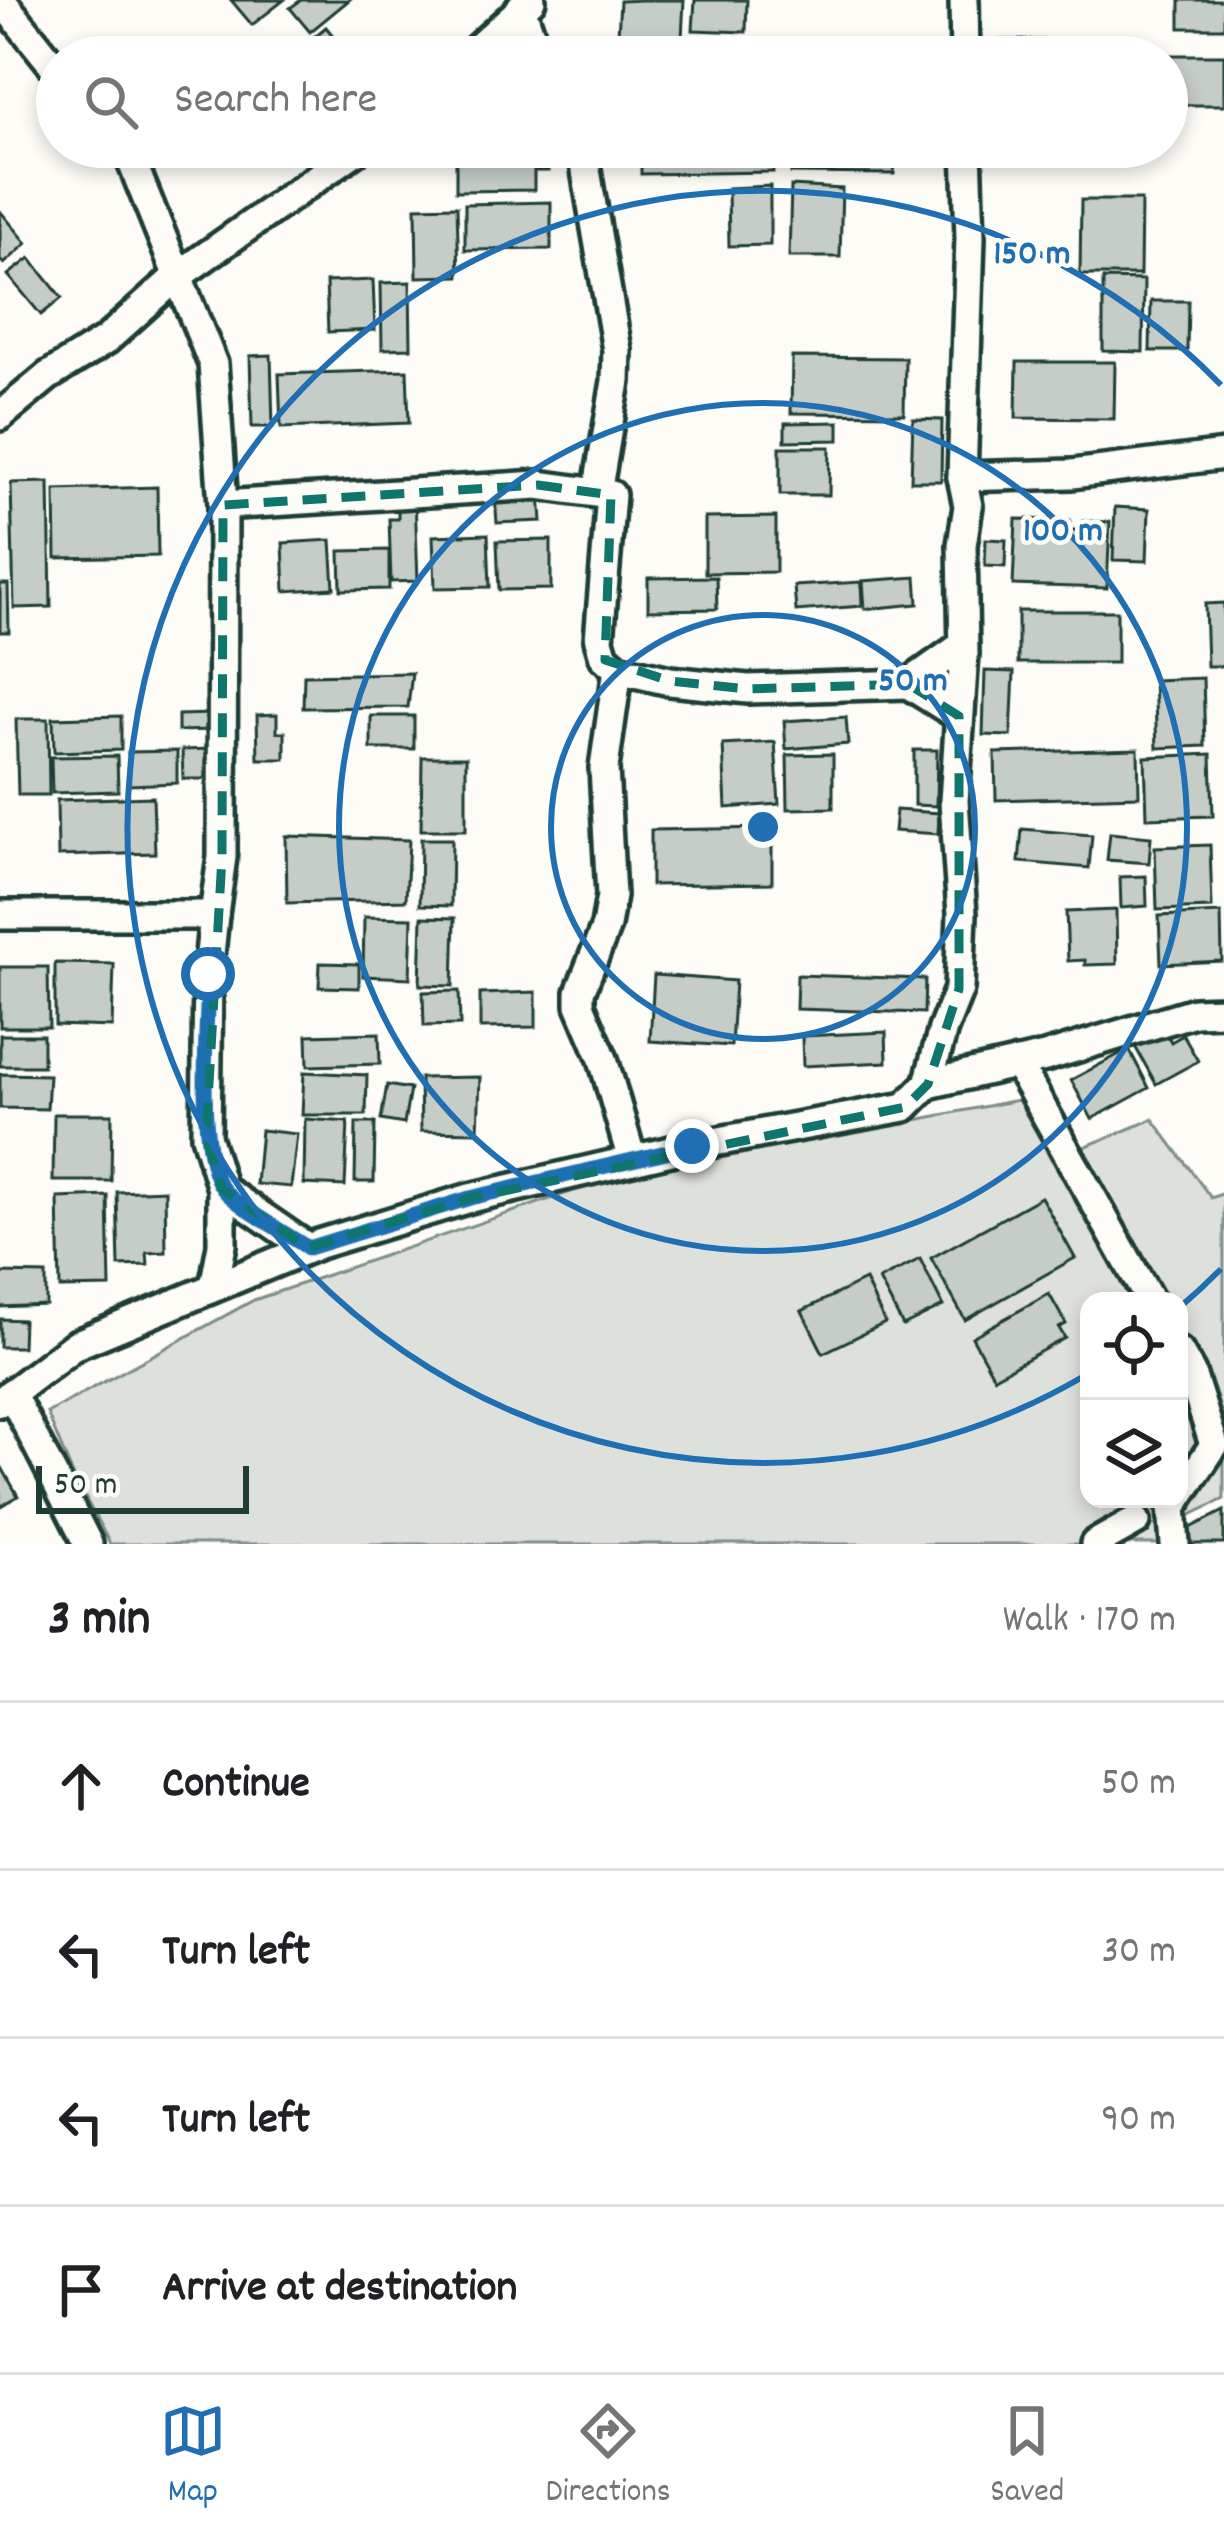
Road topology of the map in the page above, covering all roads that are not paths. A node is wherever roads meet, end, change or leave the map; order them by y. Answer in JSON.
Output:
{"nodes":[{"id":1,"x":2,"y":0,"type":"edge"},
{"id":2,"x":964,"y":0,"type":"edge"},
{"id":3,"x":526,"y":4,"type":"edge"},
{"id":4,"x":491,"y":36,"type":"edge"},
{"id":5,"x":533,"y":36,"type":"edge"},
{"id":6,"x":965,"y":36,"type":"edge"},
{"id":7,"x":36,"y":43,"type":"edge"},
{"id":8,"x":134,"y":168,"type":"edge"},
{"id":9,"x":332,"y":168,"type":"edge"},
{"id":10,"x":586,"y":168,"type":"edge"},
{"id":11,"x":968,"y":168,"type":"edge"},
{"id":12,"x":175,"y":278,"type":"junction"},
{"id":13,"x":0,"y":416,"type":"edge"},
{"id":14,"x":1224,"y":455,"type":"edge"},
{"id":15,"x":962,"y":477,"type":"junction"},
{"id":16,"x":597,"y":493,"type":"junction"},
{"id":17,"x":223,"y":505,"type":"junction"},
{"id":18,"x":963,"y":645,"type":"junction"},
{"id":19,"x":618,"y":669,"type":"junction"},
{"id":20,"x":908,"y":684,"type":"junction"},
{"id":21,"x":959,"y":716,"type":"junction"},
{"id":22,"x":0,"y":915,"type":"edge"},
{"id":23,"x":214,"y":915,"type":"junction"},
{"id":24,"x":1224,"y":1011,"type":"edge"},
{"id":25,"x":1017,"y":1063,"type":"junction"},
{"id":26,"x":923,"y":1090,"type":"junction"},
{"id":27,"x":632,"y":1160,"type":"junction"},
{"id":28,"x":223,"y":1189,"type":"junction"},
{"id":29,"x":308,"y":1248,"type":"junction"},
{"id":30,"x":214,"y":1287,"type":"junction"},
{"id":31,"x":1145,"y":1292,"type":"edge"},
{"id":32,"x":1188,"y":1368,"type":"edge"},
{"id":33,"x":6,"y":1397,"type":"edge"},
{"id":34,"x":1188,"y":1483,"type":"edge"},
{"id":35,"x":1172,"y":1508,"type":"edge"},
{"id":36,"x":1136,"y":1521,"type":"dead end"},
{"id":37,"x":88,"y":1544,"type":"edge"},
{"id":38,"x":1095,"y":1544,"type":"edge"},
{"id":39,"x":1175,"y":1544,"type":"edge"}],
"edges":[{"from":1,"to":7,"type":"street"},
{"from":2,"to":6,"type":"street"},
{"from":3,"to":4,"type":"street"},
{"from":3,"to":5,"type":"street"},
{"from":8,"to":12,"type":"street"},
{"from":9,"to":12,"type":"street"},
{"from":10,"to":16,"type":"street"},
{"from":11,"to":15,"type":"street"},
{"from":12,"to":13,"type":"street"},
{"from":12,"to":17,"type":"street"},
{"from":14,"to":15,"type":"street"},
{"from":15,"to":18,"type":"street"},
{"from":16,"to":17,"type":"street"},
{"from":16,"to":19,"type":"street"},
{"from":17,"to":23,"type":"street"},
{"from":18,"to":20,"type":"street"},
{"from":18,"to":21,"type":"street"},
{"from":19,"to":20,"type":"street"},
{"from":19,"to":27,"type":"street"},
{"from":20,"to":21,"type":"street"},
{"from":21,"to":26,"type":"street"},
{"from":22,"to":23,"type":"street"},
{"from":23,"to":28,"type":"street"},
{"from":24,"to":25,"type":"street"},
{"from":25,"to":26,"type":"street"},
{"from":25,"to":31,"type":"street"},
{"from":26,"to":27,"type":"street"},
{"from":27,"to":29,"type":"street"},
{"from":28,"to":29,"type":"street"},
{"from":28,"to":30,"type":"street"},
{"from":29,"to":30,"type":"street"},
{"from":30,"to":33,"type":"street"},
{"from":32,"to":34,"type":"street"},
{"from":33,"to":37,"type":"street"},
{"from":35,"to":39,"type":"street"},
{"from":36,"to":38,"type":"street"}]}
